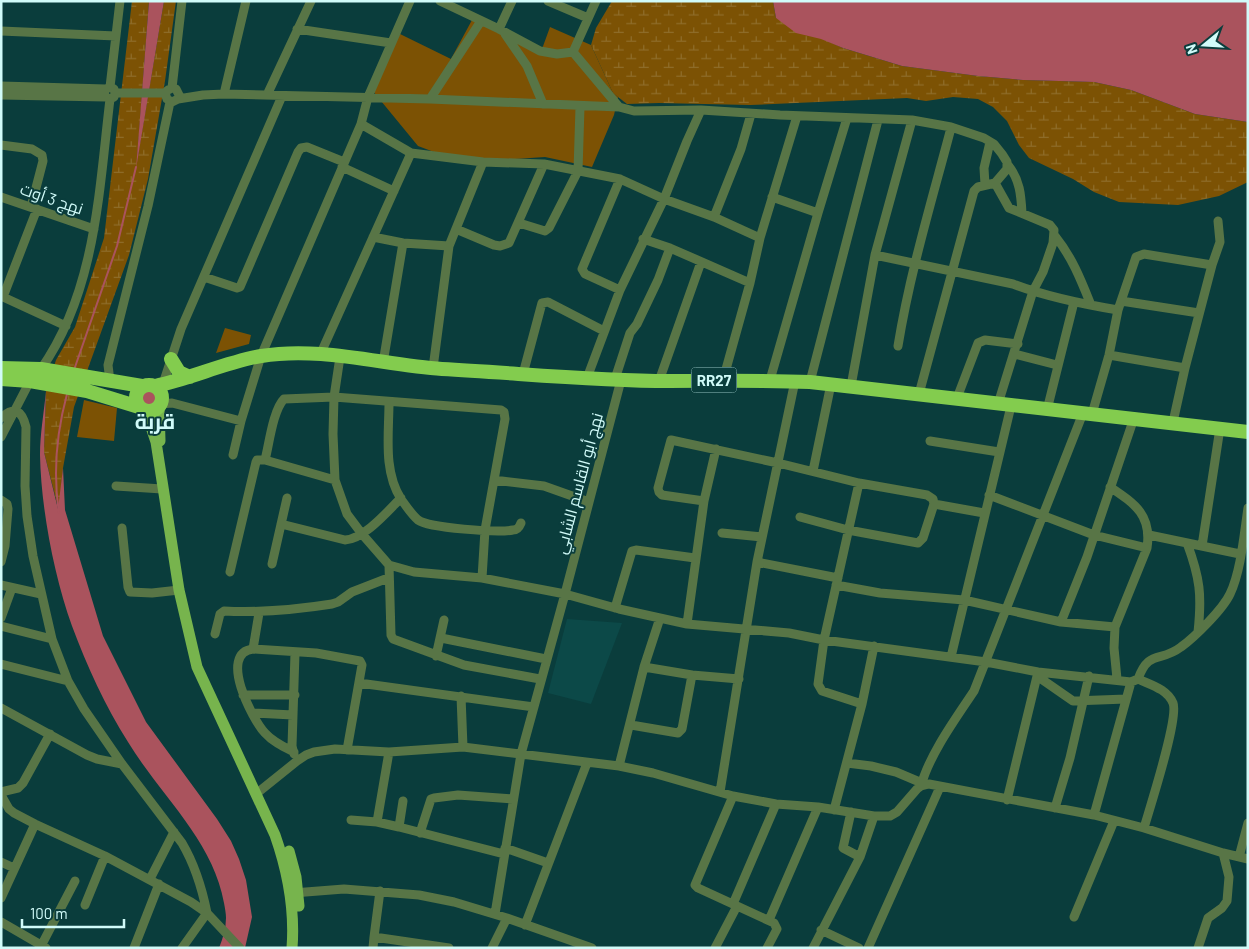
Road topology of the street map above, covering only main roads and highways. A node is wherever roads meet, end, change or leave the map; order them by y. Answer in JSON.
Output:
{"nodes":[{"id":1,"x":171,"y":359,"type":"road end"},
{"id":2,"x":1,"y":368,"type":"edge"},
{"id":3,"x":40,"y":376,"type":"junction"},
{"id":4,"x":186,"y":379,"type":"junction"},
{"id":5,"x":1,"y":380,"type":"edge"},
{"id":6,"x":96,"y":382,"type":"junction"},
{"id":7,"x":153,"y":386,"type":"junction"},
{"id":8,"x":161,"y":403,"type":"junction"},
{"id":9,"x":139,"y":408,"type":"junction"},
{"id":10,"x":1248,"y":432,"type":"edge"},
{"id":11,"x":259,"y":792,"type":"junction"},
{"id":12,"x":294,"y":893,"type":"junction"},
{"id":13,"x":292,"y":948,"type":"edge"},
{"id":14,"x":298,"y":948,"type":"edge"}],
"edges":[{"from":1,"to":4,"type":"highway"},
{"from":2,"to":3,"type":"highway","number":"RR27"},
{"from":3,"to":5,"type":"highway","number":"RR27"},
{"from":3,"to":6,"type":"highway","number":"RR27"},
{"from":4,"to":7,"type":"highway","number":"RR27"},
{"from":4,"to":8,"type":"highway","number":"RR27"},
{"from":4,"to":10,"type":"highway","number":"RR27"},
{"from":6,"to":7,"type":"highway","number":"RR27"},
{"from":6,"to":9,"type":"highway","number":"RR27"},
{"from":7,"to":8,"type":"highway"},
{"from":7,"to":9,"type":"highway"},
{"from":8,"to":9,"type":"highway","number":"RR27"},
{"from":8,"to":11,"type":"main road"},
{"from":9,"to":11,"type":"main road"},
{"from":11,"to":12,"type":"main road"},
{"from":12,"to":13,"type":"main road"},
{"from":12,"to":14,"type":"main road"}]}
